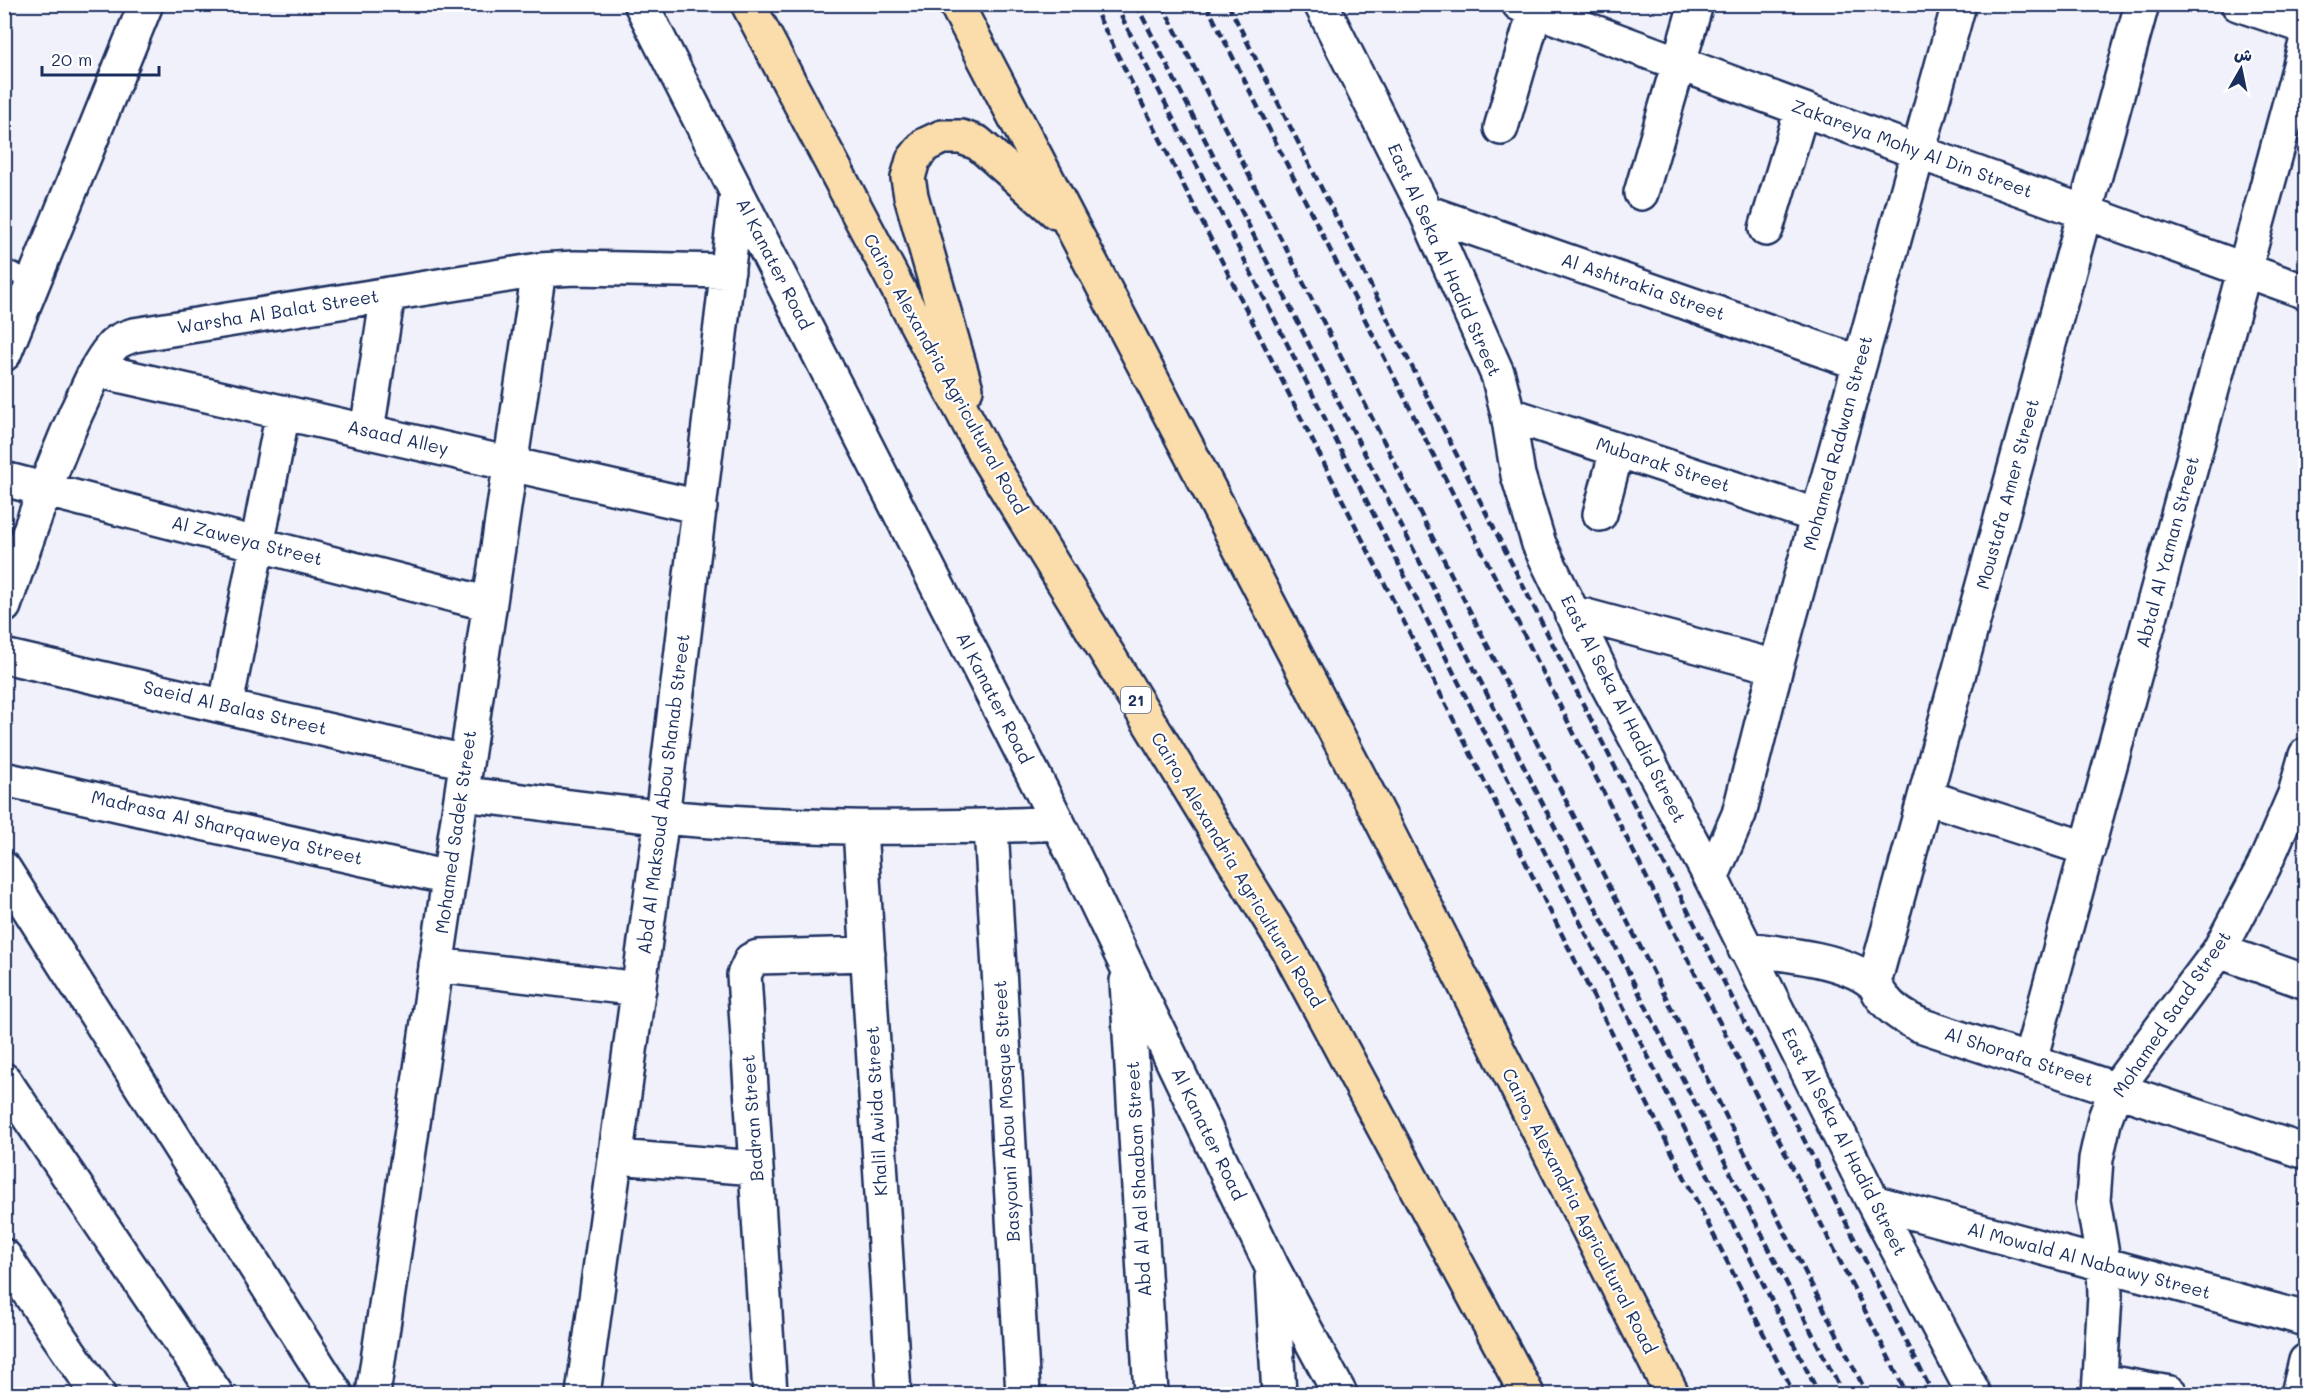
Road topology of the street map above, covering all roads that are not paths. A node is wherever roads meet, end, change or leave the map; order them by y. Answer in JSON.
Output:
{"nodes":[{"id":1,"x":146,"y":4,"type":"edge"},
{"id":2,"x":641,"y":4,"type":"edge"},
{"id":3,"x":748,"y":4,"type":"edge"},
{"id":4,"x":956,"y":4,"type":"edge"},
{"id":5,"x":1321,"y":4,"type":"edge"},
{"id":6,"x":1696,"y":4,"type":"edge"},
{"id":7,"x":1959,"y":4,"type":"edge"},
{"id":8,"x":2142,"y":4,"type":"edge"},
{"id":9,"x":2238,"y":4,"type":"edge"},
{"id":10,"x":1531,"y":6,"type":"edge"},
{"id":11,"x":2306,"y":27,"type":"edge"},
{"id":12,"x":2306,"y":43,"type":"edge"},
{"id":13,"x":1678,"y":63,"type":"junction"},
{"id":14,"x":1802,"y":109,"type":"junction"},
{"id":15,"x":1501,"y":128,"type":"dead end"},
{"id":16,"x":1918,"y":152,"type":"junction"},
{"id":17,"x":737,"y":192,"type":"junction"},
{"id":18,"x":1641,"y":193,"type":"dead end"},
{"id":19,"x":1426,"y":212,"type":"junction"},
{"id":20,"x":2085,"y":213,"type":"junction"},
{"id":21,"x":1071,"y":225,"type":"junction"},
{"id":22,"x":1766,"y":229,"type":"dead end"},
{"id":23,"x":539,"y":270,"type":"junction"},
{"id":24,"x":2244,"y":270,"type":"junction"},
{"id":25,"x":728,"y":271,"type":"junction"},
{"id":26,"x":19,"y":275,"type":"edge"},
{"id":27,"x":2306,"y":292,"type":"edge"},
{"id":28,"x":388,"y":294,"type":"junction"},
{"id":29,"x":4,"y":354,"type":"edge"},
{"id":30,"x":1860,"y":363,"type":"junction"},
{"id":31,"x":96,"y":370,"type":"junction"},
{"id":32,"x":283,"y":412,"type":"junction"},
{"id":33,"x":1508,"y":414,"type":"junction"},
{"id":34,"x":367,"y":431,"type":"junction"},
{"id":35,"x":1617,"y":450,"type":"junction"},
{"id":36,"x":985,"y":454,"type":"junction"},
{"id":37,"x":510,"y":464,"type":"junction"},
{"id":38,"x":4,"y":479,"type":"edge"},
{"id":39,"x":44,"y":489,"type":"junction"},
{"id":40,"x":700,"y":507,"type":"junction"},
{"id":41,"x":1600,"y":514,"type":"dead end"},
{"id":42,"x":1818,"y":516,"type":"junction"},
{"id":43,"x":257,"y":544,"type":"junction"},
{"id":44,"x":489,"y":604,"type":"junction"},
{"id":45,"x":4,"y":606,"type":"edge"},
{"id":46,"x":1571,"y":612,"type":"junction"},
{"id":47,"x":4,"y":656,"type":"edge"},
{"id":48,"x":1776,"y":667,"type":"junction"},
{"id":49,"x":226,"y":705,"type":"junction"},
{"id":50,"x":2306,"y":755,"type":"edge"},
{"id":51,"x":466,"y":762,"type":"junction"},
{"id":52,"x":4,"y":779,"type":"edge"},
{"id":53,"x":462,"y":794,"type":"junction"},
{"id":54,"x":2300,"y":795,"type":"edge"},
{"id":55,"x":1926,"y":797,"type":"junction"},
{"id":56,"x":662,"y":817,"type":"junction"},
{"id":57,"x":1058,"y":823,"type":"junction"},
{"id":58,"x":991,"y":826,"type":"junction"},
{"id":59,"x":860,"y":828,"type":"junction"},
{"id":60,"x":2088,"y":849,"type":"junction"},
{"id":61,"x":4,"y":869,"type":"edge"},
{"id":62,"x":449,"y":878,"type":"junction"},
{"id":63,"x":1711,"y":878,"type":"junction"},
{"id":64,"x":1745,"y":949,"type":"junction"},
{"id":65,"x":2219,"y":951,"type":"junction"},
{"id":66,"x":868,"y":954,"type":"junction"},
{"id":67,"x":1126,"y":964,"type":"junction"},
{"id":68,"x":436,"y":965,"type":"junction"},
{"id":69,"x":2306,"y":982,"type":"edge"},
{"id":70,"x":1874,"y":983,"type":"junction"},
{"id":71,"x":639,"y":988,"type":"junction"},
{"id":72,"x":2030,"y":1060,"type":"junction"},
{"id":73,"x":4,"y":1080,"type":"edge"},
{"id":74,"x":2116,"y":1089,"type":"junction"},
{"id":75,"x":2306,"y":1152,"type":"edge"},
{"id":76,"x":616,"y":1157,"type":"junction"},
{"id":77,"x":756,"y":1168,"type":"junction"},
{"id":78,"x":1873,"y":1202,"type":"junction"},
{"id":79,"x":4,"y":1256,"type":"edge"},
{"id":80,"x":2104,"y":1265,"type":"junction"},
{"id":81,"x":1272,"y":1267,"type":"junction"},
{"id":82,"x":2306,"y":1320,"type":"edge"},
{"id":83,"x":2306,"y":1361,"type":"edge"},
{"id":84,"x":2100,"y":1388,"type":"edge"},
{"id":85,"x":2170,"y":1392,"type":"dead end"},
{"id":86,"x":98,"y":1395,"type":"edge"},
{"id":87,"x":216,"y":1395,"type":"edge"},
{"id":88,"x":336,"y":1395,"type":"edge"},
{"id":89,"x":373,"y":1395,"type":"edge"},
{"id":90,"x":583,"y":1395,"type":"edge"},
{"id":91,"x":770,"y":1395,"type":"edge"},
{"id":92,"x":894,"y":1395,"type":"edge"},
{"id":93,"x":1023,"y":1395,"type":"edge"},
{"id":94,"x":1151,"y":1395,"type":"edge"},
{"id":95,"x":1279,"y":1395,"type":"edge"},
{"id":96,"x":1340,"y":1395,"type":"edge"},
{"id":97,"x":1527,"y":1395,"type":"edge"},
{"id":98,"x":1672,"y":1395,"type":"edge"},
{"id":99,"x":1974,"y":1395,"type":"edge"},
{"id":100,"x":2298,"y":1395,"type":"edge"}],
"edges":[{"from":1,"to":26,"type":"street"},
{"from":2,"to":17,"type":"street","name":"Al Kanater Road"},
{"from":3,"to":36,"type":"highway","name":"Cairo, Alexandria Agricultural Road","number":"21"},
{"from":4,"to":21,"type":"highway","name":"Cairo, Alexandria Agricultural Road"},
{"from":5,"to":19,"type":"street","name":"East Al Seka Al Hadid Street"},
{"from":6,"to":13,"type":"street"},
{"from":7,"to":16,"type":"street","name":"Mohamed Radwan Street"},
{"from":8,"to":20,"type":"street","name":"Moustafa Amer Street"},
{"from":9,"to":11,"type":"street"},
{"from":10,"to":13,"type":"street","name":"Zakareya Mohy Al Din Street"},
{"from":10,"to":15,"type":"street"},
{"from":12,"to":24,"type":"street","name":"Abtal Al Yaman Street"},
{"from":13,"to":14,"type":"street","name":"Zakareya Mohy Al Din Street"},
{"from":13,"to":18,"type":"street"},
{"from":14,"to":16,"type":"street","name":"Zakareya Mohy Al Din Street"},
{"from":14,"to":22,"type":"street"},
{"from":16,"to":20,"type":"street","name":"Zakareya Mohy Al Din Street"},
{"from":16,"to":30,"type":"street","name":"Mohamed Radwan Street"},
{"from":17,"to":25,"type":"street","name":"Abd Al Maksoud Abou Shanab Street"},
{"from":17,"to":57,"type":"street","name":"Al Kanater Road"},
{"from":19,"to":30,"type":"street","name":"Al Ashtrakia Street"},
{"from":19,"to":33,"type":"street","name":"East Al Seka Al Hadid Street"},
{"from":20,"to":24,"type":"street","name":"Zakareya Mohy Al Din Street"},
{"from":20,"to":55,"type":"street","name":"Moustafa Amer Street"},
{"from":21,"to":36,"type":"highway"},
{"from":21,"to":98,"type":"highway","name":"Cairo, Alexandria Agricultural Road"},
{"from":23,"to":25,"type":"street","name":"Warsha Al Balat Street"},
{"from":23,"to":28,"type":"street","name":"Warsha Al Balat Street"},
{"from":23,"to":37,"type":"street","name":"Mohamed Sadek Street"},
{"from":24,"to":27,"type":"street","name":"Zakareya Mohy Al Din Street"},
{"from":24,"to":60,"type":"street","name":"Abtal Al Yaman Street"},
{"from":25,"to":40,"type":"street","name":"Abd Al Maksoud Abou Shanab Street"},
{"from":26,"to":29,"type":"street"},
{"from":28,"to":31,"type":"street","name":"Warsha Al Balat Street"},
{"from":28,"to":34,"type":"street"},
{"from":30,"to":42,"type":"street","name":"Mohamed Radwan Street"},
{"from":31,"to":32,"type":"street","name":"Asaad Alley"},
{"from":31,"to":39,"type":"street","name":"Warsha Al Balat Street"},
{"from":32,"to":34,"type":"street","name":"Asaad Alley"},
{"from":32,"to":43,"type":"street"},
{"from":33,"to":35,"type":"street","name":"Mubarak Street"},
{"from":33,"to":46,"type":"street","name":"East Al Seka Al Hadid Street"},
{"from":34,"to":37,"type":"street","name":"Asaad Alley"},
{"from":35,"to":41,"type":"street"},
{"from":35,"to":42,"type":"street","name":"Mubarak Street"},
{"from":36,"to":97,"type":"highway","name":"Cairo, Alexandria Agricultural Road","number":"21"},
{"from":37,"to":40,"type":"street","name":"Asaad Alley"},
{"from":37,"to":44,"type":"street","name":"Mohamed Sadek Street"},
{"from":38,"to":39,"type":"street","name":"Al Zaweya Street"},
{"from":39,"to":43,"type":"street","name":"Al Zaweya Street"},
{"from":39,"to":45,"type":"street","name":"Warsha Al Balat Street"},
{"from":40,"to":56,"type":"street","name":"Abd Al Maksoud Abou Shanab Street"},
{"from":42,"to":48,"type":"street","name":"Mohamed Radwan Street"},
{"from":43,"to":44,"type":"street","name":"Al Zaweya Street"},
{"from":43,"to":49,"type":"street"},
{"from":44,"to":51,"type":"street","name":"Mohamed Sadek Street"},
{"from":46,"to":48,"type":"street"},
{"from":46,"to":63,"type":"street","name":"East Al Seka Al Hadid Street"},
{"from":47,"to":49,"type":"street","name":"Saeid Al Balas Street"},
{"from":48,"to":63,"type":"street","name":"Mohamed Radwan Street"},
{"from":49,"to":51,"type":"street","name":"Saeid Al Balas Street"},
{"from":50,"to":54,"type":"street","name":"Mohamed Saad Street"},
{"from":51,"to":53,"type":"street","name":"Mohamed Sadek Street"},
{"from":52,"to":62,"type":"street","name":"Madrasa Al Sharqaweya Street"},
{"from":53,"to":56,"type":"street"},
{"from":53,"to":62,"type":"street","name":"Mohamed Sadek Street"},
{"from":54,"to":65,"type":"street","name":"Mohamed Saad Street"},
{"from":55,"to":60,"type":"street"},
{"from":55,"to":70,"type":"street","name":"Moustafa Amer Street"},
{"from":56,"to":59,"type":"street"},
{"from":56,"to":71,"type":"street","name":"Abd Al Maksoud Abou Shanab Street"},
{"from":57,"to":58,"type":"street"},
{"from":57,"to":67,"type":"street","name":"Al Kanater Road"},
{"from":58,"to":59,"type":"street"},
{"from":58,"to":93,"type":"street","name":"Basyouni Abou Mosque Street"},
{"from":59,"to":66,"type":"street","name":"Khalil Awida Street"},
{"from":60,"to":72,"type":"street","name":"Abtal Al Yaman Street"},
{"from":61,"to":88,"type":"street"},
{"from":62,"to":68,"type":"street","name":"Mohamed Sadek Street"},
{"from":63,"to":64,"type":"street","name":"East Al Seka Al Hadid Street"},
{"from":64,"to":70,"type":"street","name":"Al Shorafa Street"},
{"from":64,"to":78,"type":"street","name":"East Al Seka Al Hadid Street"},
{"from":65,"to":69,"type":"street"},
{"from":65,"to":74,"type":"street","name":"Mohamed Saad Street"},
{"from":66,"to":77,"type":"street","name":"Badran Street"},
{"from":66,"to":92,"type":"street","name":"Khalil Awida Street"},
{"from":67,"to":81,"type":"street","name":"Al Kanater Road"},
{"from":67,"to":94,"type":"street","name":"Abd Al Aal Shaaban Street"},
{"from":68,"to":71,"type":"street"},
{"from":68,"to":89,"type":"street","name":"Mohamed Sadek Street"},
{"from":70,"to":72,"type":"street","name":"Al Shorafa Street"},
{"from":71,"to":76,"type":"street","name":"Abd Al Maksoud Abou Shanab Street"},
{"from":72,"to":74,"type":"street","name":"Al Shorafa Street"},
{"from":73,"to":87,"type":"street"},
{"from":74,"to":75,"type":"street","name":"Al Shorafa Street"},
{"from":74,"to":80,"type":"street","name":"Mohamed Saad Street"},
{"from":76,"to":77,"type":"street"},
{"from":76,"to":90,"type":"street","name":"Abd Al Maksoud Abou Shanab Street"},
{"from":77,"to":91,"type":"street","name":"Badran Street"},
{"from":78,"to":80,"type":"street","name":"Al Mowald Al Nabawy Street"},
{"from":78,"to":99,"type":"street","name":"East Al Seka Al Hadid Street"},
{"from":79,"to":86,"type":"street"},
{"from":80,"to":82,"type":"street","name":"Al Mowald Al Nabawy Street"},
{"from":80,"to":84,"type":"street","name":"Mohamed Saad Street"},
{"from":81,"to":95,"type":"street"},
{"from":81,"to":96,"type":"street","name":"Al Kanater Road"},
{"from":83,"to":100,"type":"street"},
{"from":84,"to":85,"type":"street"}]}
